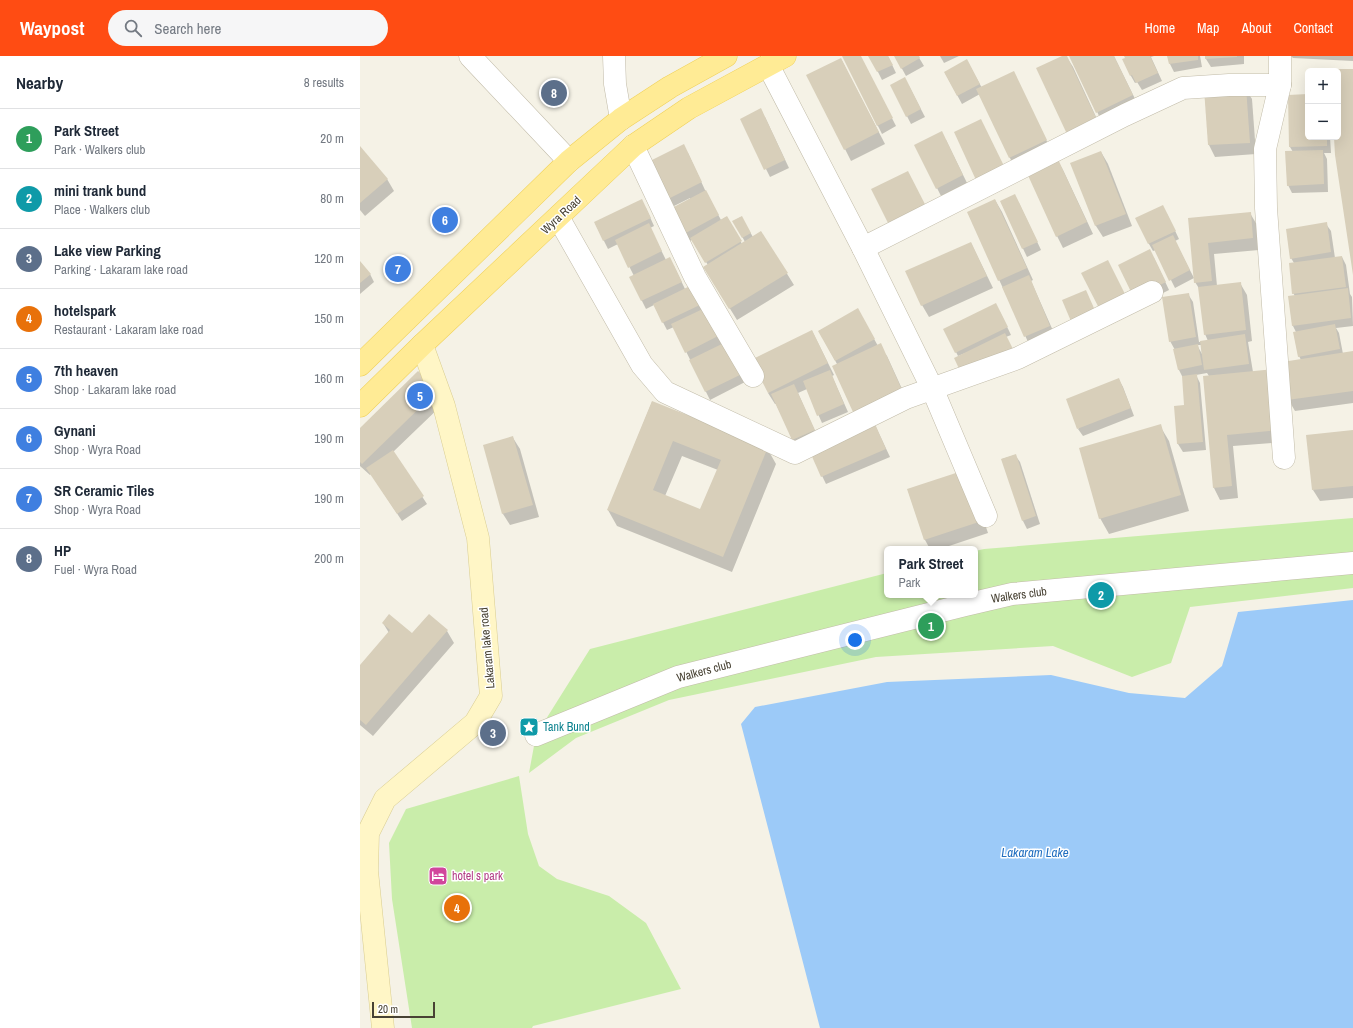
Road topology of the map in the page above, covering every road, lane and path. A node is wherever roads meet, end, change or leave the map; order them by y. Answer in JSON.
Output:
{"nodes":[{"id":1,"x":470,"y":56,"type":"edge"},
{"id":2,"x":614,"y":56,"type":"edge"},
{"id":3,"x":726,"y":56,"type":"edge"},
{"id":4,"x":1280,"y":56,"type":"edge"},
{"id":5,"x":776,"y":61,"type":"edge"},
{"id":6,"x":1280,"y":85,"type":"junction"},
{"id":7,"x":621,"y":119,"type":"junction"},
{"id":8,"x":633,"y":146,"type":"junction"},
{"id":9,"x":569,"y":161,"type":"junction"},
{"id":10,"x":558,"y":218,"type":"junction"},
{"id":11,"x":863,"y":248,"type":"junction"},
{"id":12,"x":1152,"y":292,"type":"dead end"},
{"id":13,"x":422,"y":345,"type":"junction"},
{"id":14,"x":360,"y":365,"type":"edge"},
{"id":15,"x":753,"y":376,"type":"dead end"},
{"id":16,"x":932,"y":388,"type":"junction"},
{"id":17,"x":360,"y":406,"type":"edge"},
{"id":18,"x":1284,"y":458,"type":"dead end"},
{"id":19,"x":986,"y":516,"type":"dead end"},
{"id":20,"x":1353,"y":563,"type":"edge"},
{"id":21,"x":536,"y":735,"type":"dead end"},
{"id":22,"x":383,"y":1028,"type":"edge"}],
"edges":[{"from":1,"to":9,"type":"street"},
{"from":2,"to":7,"type":"street"},
{"from":3,"to":7,"type":"main road"},
{"from":4,"to":6,"type":"street"},
{"from":5,"to":8,"type":"main road","name":"Wyra Road"},
{"from":5,"to":11,"type":"street"},
{"from":6,"to":11,"type":"street"},
{"from":6,"to":18,"type":"street"},
{"from":7,"to":9,"type":"main road"},
{"from":8,"to":10,"type":"main road","name":"Wyra Road"},
{"from":8,"to":15,"type":"street"},
{"from":9,"to":14,"type":"main road"},
{"from":10,"to":13,"type":"main road","name":"Wyra Road"},
{"from":10,"to":16,"type":"street"},
{"from":11,"to":16,"type":"street"},
{"from":12,"to":16,"type":"street"},
{"from":13,"to":17,"type":"main road","name":"Wyra Road"},
{"from":13,"to":22,"type":"street","name":"Lakaram lake road"},
{"from":16,"to":19,"type":"street"},
{"from":20,"to":21,"type":"street","name":"Walkers club"}]}
